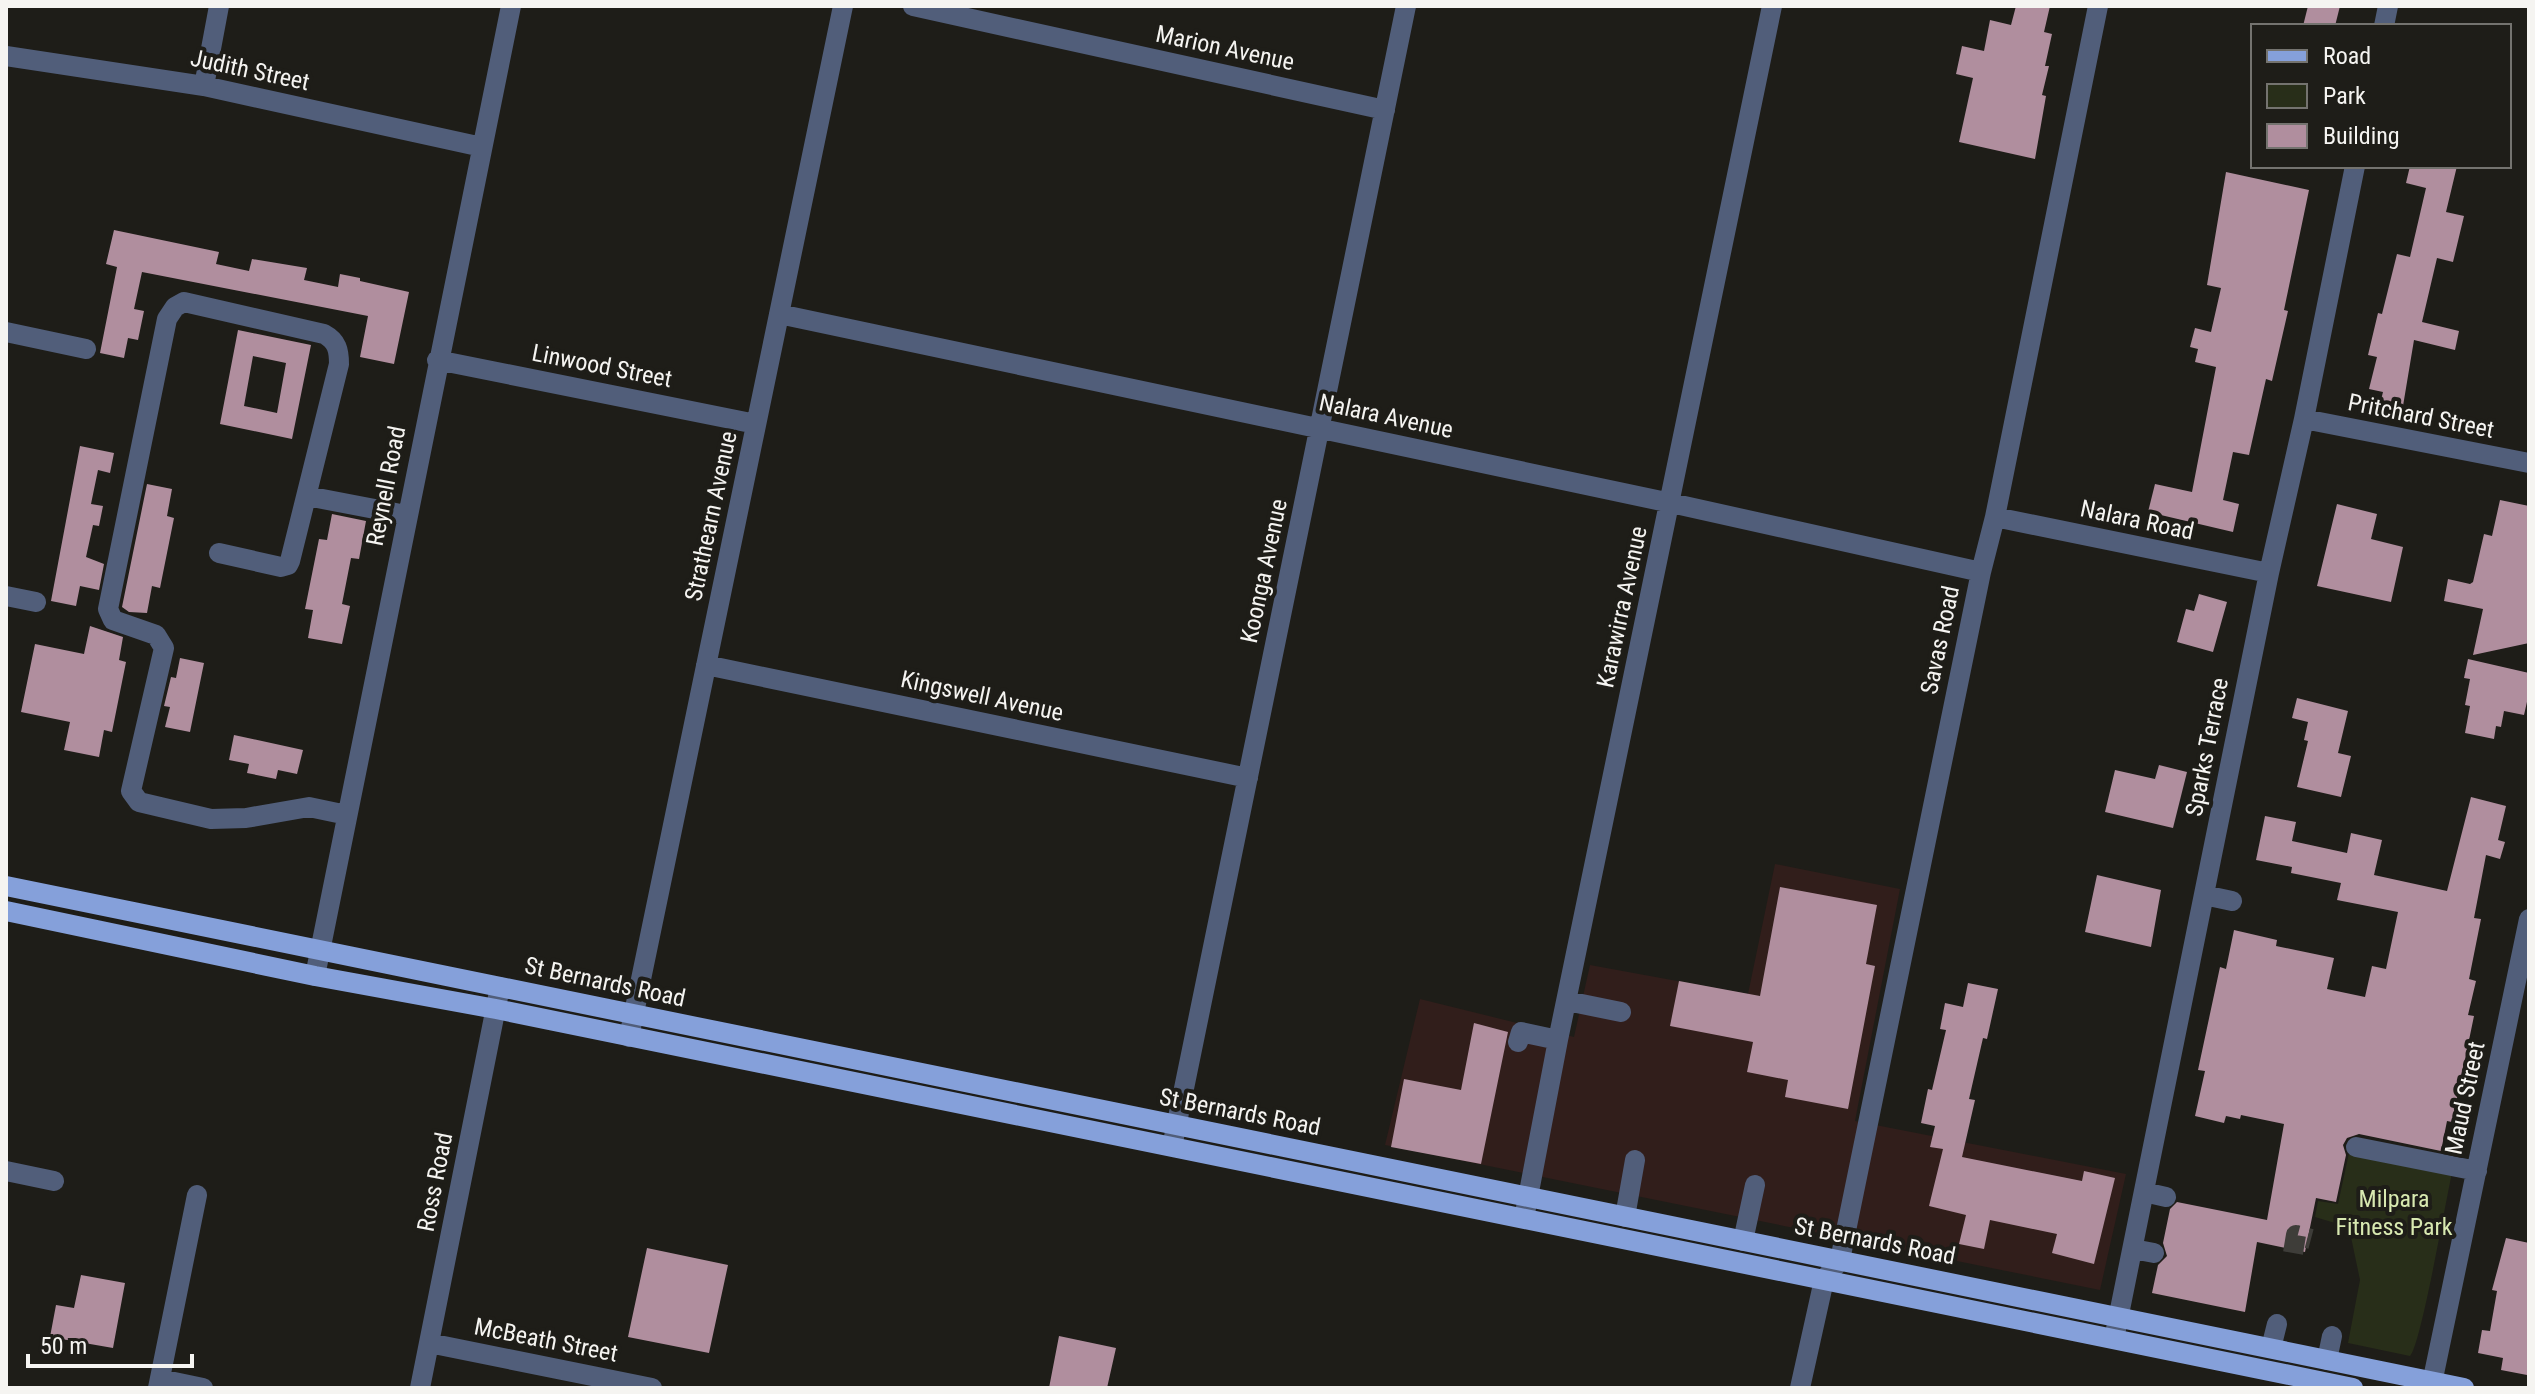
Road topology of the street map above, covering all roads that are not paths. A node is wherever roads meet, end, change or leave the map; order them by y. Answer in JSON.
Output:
{"nodes":[{"id":1,"x":219,"y":6,"type":"edge"},
{"id":2,"x":511,"y":6,"type":"edge"},
{"id":3,"x":843,"y":6,"type":"edge"},
{"id":4,"x":913,"y":6,"type":"edge"},
{"id":5,"x":1406,"y":6,"type":"edge"},
{"id":6,"x":1772,"y":6,"type":"edge"},
{"id":7,"x":2098,"y":6,"type":"edge"},
{"id":8,"x":6,"y":56,"type":"edge"},
{"id":9,"x":204,"y":86,"type":"junction"},
{"id":10,"x":1385,"y":110,"type":"junction"},
{"id":11,"x":482,"y":147,"type":"junction"},
{"id":12,"x":2355,"y":168,"type":"edge"},
{"id":13,"x":779,"y":314,"type":"junction"},
{"id":14,"x":6,"y":332,"type":"edge"},
{"id":15,"x":86,"y":349,"type":"dead end"},
{"id":16,"x":437,"y":360,"type":"junction"},
{"id":17,"x":2304,"y":419,"type":"junction"},
{"id":18,"x":756,"y":424,"type":"junction"},
{"id":19,"x":1319,"y":428,"type":"junction"},
{"id":20,"x":2529,"y":463,"type":"edge"},
{"id":21,"x":307,"y":496,"type":"junction"},
{"id":22,"x":1671,"y":503,"type":"junction"},
{"id":23,"x":406,"y":515,"type":"junction"},
{"id":24,"x":1995,"y":517,"type":"junction"},
{"id":25,"x":219,"y":553,"type":"dead end"},
{"id":26,"x":1981,"y":572,"type":"junction"},
{"id":27,"x":2269,"y":573,"type":"junction"},
{"id":28,"x":6,"y":596,"type":"edge"},
{"id":29,"x":36,"y":602,"type":"dead end"},
{"id":30,"x":706,"y":665,"type":"junction"},
{"id":31,"x":1248,"y":778,"type":"junction"},
{"id":32,"x":347,"y":815,"type":"junction"},
{"id":33,"x":6,"y":886,"type":"edge"},
{"id":34,"x":2204,"y":895,"type":"junction"},
{"id":35,"x":2232,"y":901,"type":"dead end"},
{"id":36,"x":6,"y":911,"type":"edge"},
{"id":37,"x":2529,"y":919,"type":"edge"},
{"id":38,"x":321,"y":948,"type":"junction"},
{"id":39,"x":315,"y":976,"type":"junction"},
{"id":40,"x":500,"y":987,"type":"junction"},
{"id":41,"x":1567,"y":1001,"type":"junction"},
{"id":42,"x":496,"y":1009,"type":"junction"},
{"id":43,"x":1621,"y":1012,"type":"dead end"},
{"id":44,"x":634,"y":1015,"type":"junction"},
{"id":45,"x":629,"y":1037,"type":"junction"},
{"id":46,"x":1558,"y":1040,"type":"junction"},
{"id":47,"x":1518,"y":1042,"type":"dead end"},
{"id":48,"x":1177,"y":1126,"type":"junction"},
{"id":49,"x":1172,"y":1147,"type":"junction"},
{"id":50,"x":2356,"y":1147,"type":"dead end"},
{"id":51,"x":1635,"y":1160,"type":"dead end"},
{"id":52,"x":6,"y":1171,"type":"edge"},
{"id":53,"x":2477,"y":1171,"type":"junction"},
{"id":54,"x":54,"y":1181,"type":"dead end"},
{"id":55,"x":1755,"y":1185,"type":"dead end"},
{"id":56,"x":2144,"y":1192,"type":"junction"},
{"id":57,"x":197,"y":1195,"type":"dead end"},
{"id":58,"x":1529,"y":1196,"type":"junction"},
{"id":59,"x":2166,"y":1197,"type":"dead end"},
{"id":60,"x":1625,"y":1217,"type":"junction"},
{"id":61,"x":1524,"y":1219,"type":"junction"},
{"id":62,"x":1743,"y":1241,"type":"junction"},
{"id":63,"x":2133,"y":1249,"type":"junction"},
{"id":64,"x":2154,"y":1253,"type":"dead end"},
{"id":65,"x":1840,"y":1260,"type":"junction"},
{"id":66,"x":1824,"y":1280,"type":"junction"},
{"id":67,"x":2119,"y":1317,"type":"junction"},
{"id":68,"x":2277,"y":1324,"type":"dead end"},
{"id":69,"x":2332,"y":1336,"type":"dead end"},
{"id":70,"x":2114,"y":1339,"type":"junction"},
{"id":71,"x":429,"y":1343,"type":"junction"},
{"id":72,"x":2271,"y":1348,"type":"junction"},
{"id":73,"x":2327,"y":1360,"type":"junction"},
{"id":74,"x":159,"y":1384,"type":"edge"},
{"id":75,"x":2432,"y":1385,"type":"edge"},
{"id":76,"x":203,"y":1388,"type":"edge"},
{"id":77,"x":420,"y":1388,"type":"edge"},
{"id":78,"x":652,"y":1388,"type":"edge"},
{"id":79,"x":1800,"y":1388,"type":"edge"},
{"id":80,"x":2353,"y":1388,"type":"edge"},
{"id":81,"x":2464,"y":1388,"type":"edge"}],
"edges":[{"from":1,"to":9,"type":"street"},
{"from":2,"to":11,"type":"street","name":"Reynell Road"},
{"from":3,"to":13,"type":"street","name":"Strathearn Avenue"},
{"from":4,"to":10,"type":"street","name":"Marion Avenue"},
{"from":5,"to":10,"type":"street","name":"Koonga Avenue"},
{"from":6,"to":22,"type":"street","name":"Karawirra Avenue"},
{"from":7,"to":24,"type":"street","name":"Savas Road"},
{"from":8,"to":9,"type":"street","name":"Judith Street"},
{"from":9,"to":11,"type":"street","name":"Judith Street"},
{"from":10,"to":19,"type":"street","name":"Koonga Avenue"},
{"from":11,"to":16,"type":"street","name":"Reynell Road"},
{"from":12,"to":17,"type":"street","name":"Sparks Terrace"},
{"from":13,"to":18,"type":"street","name":"Strathearn Avenue"},
{"from":13,"to":19,"type":"street","name":"Nalara Avenue"},
{"from":14,"to":15,"type":"street"},
{"from":16,"to":18,"type":"street","name":"Linwood Street"},
{"from":16,"to":23,"type":"street","name":"Reynell Road"},
{"from":17,"to":20,"type":"street","name":"Pritchard Street"},
{"from":17,"to":27,"type":"street","name":"Sparks Terrace"},
{"from":18,"to":30,"type":"street","name":"Strathearn Avenue"},
{"from":19,"to":22,"type":"street","name":"Nalara Avenue"},
{"from":19,"to":31,"type":"street","name":"Koonga Avenue"},
{"from":21,"to":23,"type":"street"},
{"from":21,"to":25,"type":"street"},
{"from":21,"to":32,"type":"street"},
{"from":22,"to":26,"type":"street","name":"Nalara Avenue"},
{"from":22,"to":41,"type":"street","name":"Karawirra Avenue"},
{"from":23,"to":32,"type":"street","name":"Reynell Road"},
{"from":24,"to":26,"type":"street","name":"Savas Road"},
{"from":24,"to":27,"type":"street","name":"Nalara Road"},
{"from":26,"to":65,"type":"street","name":"Savas Road"},
{"from":27,"to":34,"type":"street","name":"Sparks Terrace"},
{"from":28,"to":29,"type":"street"},
{"from":30,"to":31,"type":"street","name":"Kingswell Avenue"},
{"from":30,"to":44,"type":"street","name":"Strathearn Avenue"},
{"from":31,"to":48,"type":"street","name":"Koonga Avenue"},
{"from":32,"to":38,"type":"street","name":"Reynell Road"},
{"from":33,"to":38,"type":"main road","name":"St Bernards Road"},
{"from":34,"to":35,"type":"street"},
{"from":34,"to":56,"type":"street","name":"Sparks Terrace"},
{"from":36,"to":39,"type":"main road","name":"St Bernards Road"},
{"from":37,"to":53,"type":"street","name":"Maud Street"},
{"from":38,"to":39,"type":"street","name":"Reynell Road"},
{"from":38,"to":40,"type":"main road","name":"St Bernards Road"},
{"from":39,"to":42,"type":"main road","name":"St Bernards Road"},
{"from":40,"to":42,"type":"street","name":"Ross Road"},
{"from":40,"to":44,"type":"main road","name":"St Bernards Road"},
{"from":41,"to":43,"type":"street"},
{"from":41,"to":46,"type":"street","name":"Karawirra Avenue"},
{"from":42,"to":45,"type":"main road","name":"St Bernards Road"},
{"from":42,"to":71,"type":"street","name":"Ross Road"},
{"from":44,"to":45,"type":"street","name":"Strathearn Avenue"},
{"from":44,"to":48,"type":"main road","name":"St Bernards Road"},
{"from":45,"to":49,"type":"main road","name":"St Bernards Road"},
{"from":46,"to":47,"type":"street"},
{"from":46,"to":58,"type":"street","name":"Karawirra Avenue"},
{"from":48,"to":49,"type":"street","name":"Koonga Avenue"},
{"from":48,"to":58,"type":"main road","name":"St Bernards Road"},
{"from":49,"to":61,"type":"main road","name":"St Bernards Road"},
{"from":50,"to":53,"type":"street"},
{"from":51,"to":60,"type":"street"},
{"from":52,"to":54,"type":"street"},
{"from":53,"to":75,"type":"street","name":"Maud Street"},
{"from":55,"to":62,"type":"street"},
{"from":56,"to":59,"type":"street"},
{"from":56,"to":63,"type":"street","name":"Sparks Terrace"},
{"from":57,"to":74,"type":"street"},
{"from":58,"to":60,"type":"main road","name":"St Bernards Road"},
{"from":58,"to":61,"type":"street","name":"Karawirra Avenue"},
{"from":60,"to":62,"type":"main road","name":"St Bernards Road"},
{"from":61,"to":66,"type":"main road","name":"St Bernards Road"},
{"from":62,"to":65,"type":"main road","name":"St Bernards Road"},
{"from":63,"to":64,"type":"street"},
{"from":63,"to":67,"type":"street","name":"Sparks Terrace"},
{"from":65,"to":66,"type":"street","name":"Savas Road"},
{"from":65,"to":67,"type":"main road","name":"St Bernards Road"},
{"from":66,"to":70,"type":"main road","name":"St Bernards Road"},
{"from":66,"to":79,"type":"street"},
{"from":67,"to":70,"type":"street","name":"Sparks Terrace"},
{"from":67,"to":72,"type":"main road","name":"St Bernards Road"},
{"from":68,"to":72,"type":"street"},
{"from":69,"to":73,"type":"street"},
{"from":70,"to":80,"type":"main road","name":"St Bernards Road"},
{"from":71,"to":77,"type":"street","name":"Ross Road"},
{"from":71,"to":78,"type":"street","name":"McBeath Street"},
{"from":72,"to":73,"type":"main road","name":"St Bernards Road"},
{"from":73,"to":75,"type":"main road","name":"St Bernards Road"},
{"from":74,"to":76,"type":"street"},
{"from":75,"to":81,"type":"main road","name":"St Bernards Road"}]}
